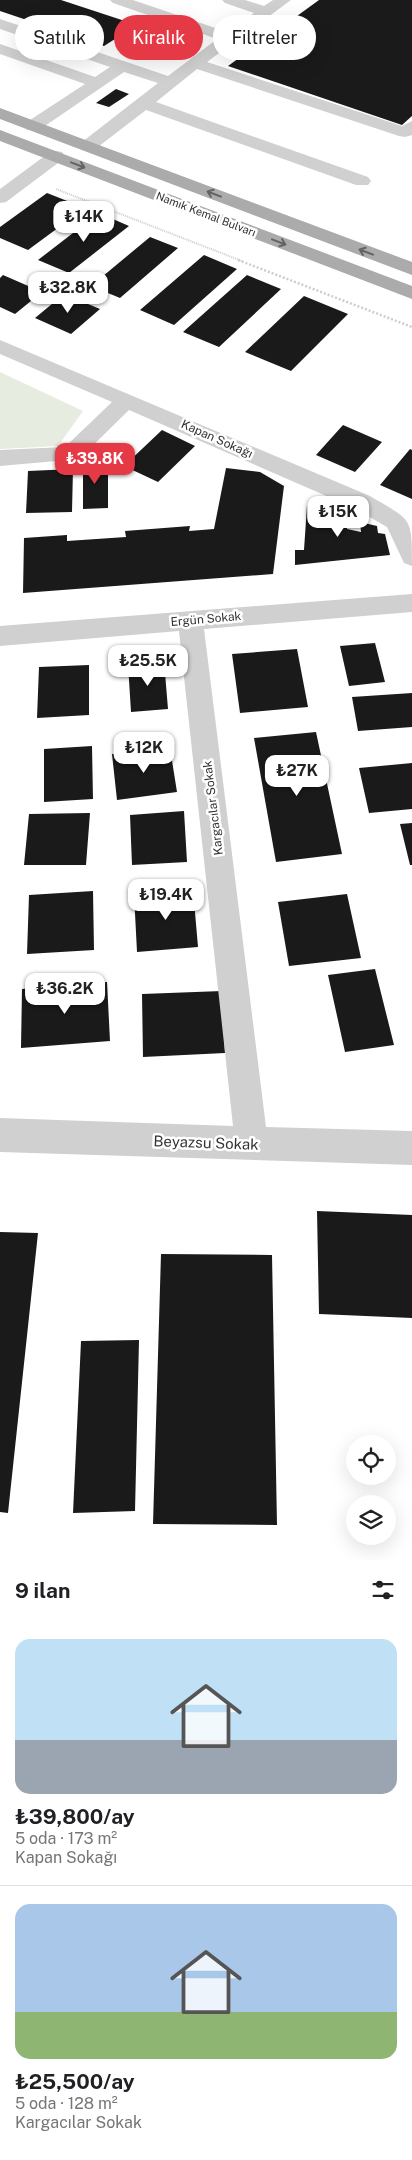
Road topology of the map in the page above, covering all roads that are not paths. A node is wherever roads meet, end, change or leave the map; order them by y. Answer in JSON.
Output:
{"nodes":[{"id":1,"x":118,"y":0,"type":"edge"},
{"id":2,"x":230,"y":0,"type":"edge"},
{"id":3,"x":283,"y":0,"type":"edge"},
{"id":4,"x":266,"y":12,"type":"junction"},
{"id":5,"x":262,"y":15,"type":"edge"},
{"id":6,"x":0,"y":24,"type":"edge"},
{"id":7,"x":213,"y":32,"type":"edge"},
{"id":8,"x":0,"y":49,"type":"edge"},
{"id":9,"x":213,"y":50,"type":"edge"},
{"id":10,"x":196,"y":63,"type":"junction"},
{"id":11,"x":122,"y":66,"type":"junction"},
{"id":12,"x":170,"y":82,"type":"junction"},
{"id":13,"x":98,"y":83,"type":"junction"},
{"id":14,"x":142,"y":103,"type":"junction"},
{"id":15,"x":0,"y":113,"type":"edge"},
{"id":16,"x":33,"y":126,"type":"junction"},
{"id":17,"x":412,"y":126,"type":"edge"},
{"id":18,"x":0,"y":135,"type":"edge"},
{"id":19,"x":88,"y":146,"type":"junction"},
{"id":20,"x":56,"y":156,"type":"junction"},
{"id":21,"x":362,"y":181,"type":"dead end"},
{"id":22,"x":0,"y":198,"type":"edge"},
{"id":23,"x":412,"y":269,"type":"edge"},
{"id":24,"x":412,"y":293,"type":"edge"},
{"id":25,"x":0,"y":346,"type":"edge"},
{"id":26,"x":127,"y":400,"type":"junction"},
{"id":27,"x":0,"y":458,"type":"edge"},
{"id":28,"x":412,"y":557,"type":"edge"},
{"id":29,"x":412,"y":602,"type":"edge"},
{"id":30,"x":190,"y":620,"type":"junction"},
{"id":31,"x":0,"y":636,"type":"edge"},
{"id":32,"x":0,"y":1136,"type":"edge"},
{"id":33,"x":252,"y":1144,"type":"junction"},
{"id":34,"x":412,"y":1148,"type":"edge"}],
"edges":[{"from":1,"to":7,"type":"street"},
{"from":2,"to":4,"type":"street"},
{"from":3,"to":4,"type":"street"},
{"from":4,"to":5,"type":"street"},
{"from":6,"to":11,"type":"street"},
{"from":8,"to":13,"type":"street"},
{"from":9,"to":10,"type":"street"},
{"from":10,"to":12,"type":"street"},
{"from":10,"to":17,"type":"street"},
{"from":11,"to":12,"type":"street"},
{"from":11,"to":13,"type":"street"},
{"from":12,"to":14,"type":"street"},
{"from":13,"to":16,"type":"street"},
{"from":14,"to":19,"type":"street"},
{"from":14,"to":21,"type":"street"},
{"from":15,"to":16,"type":"main road","name":"Namık Kemal Bulvarı"},
{"from":16,"to":19,"type":"main road","name":"Namık Kemal Bulvarı"},
{"from":18,"to":20,"type":"main road","name":"Namık Kemal Bulvarı"},
{"from":23,"to":19,"type":"main road","name":"Namık Kemal Bulvarı","one_way":true},
{"from":20,"to":22,"type":"street"},
{"from":20,"to":24,"type":"main road","name":"Namık Kemal Bulvarı","one_way":true},
{"from":25,"to":26,"type":"street","name":"Kapan Sokağı"},
{"from":26,"to":27,"type":"street"},
{"from":26,"to":28,"type":"street","name":"Kapan Sokağı"},
{"from":29,"to":30,"type":"street","name":"Ergün Sokak"},
{"from":30,"to":31,"type":"street","name":"Ergün Sokak"},
{"from":30,"to":33,"type":"street","name":"Kargacılar Sokak"},
{"from":32,"to":33,"type":"street","name":"Beyazsu Sokak"},
{"from":33,"to":34,"type":"street","name":"Beyazsu Sokak"}]}
